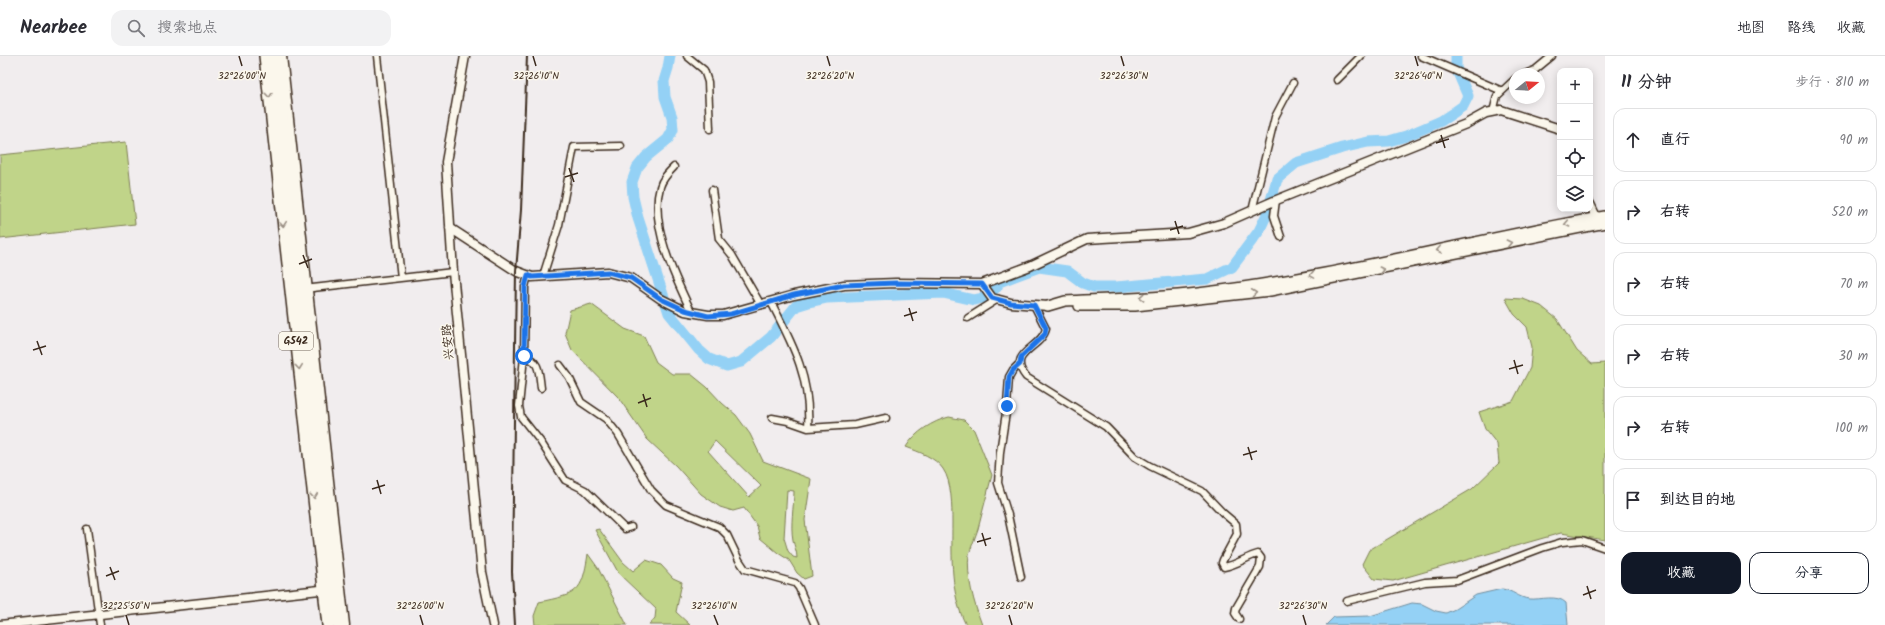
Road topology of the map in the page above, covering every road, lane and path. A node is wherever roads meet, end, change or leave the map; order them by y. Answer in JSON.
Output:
{"nodes":[{"id":1,"x":265,"y":56,"type":"edge"},
{"id":2,"x":274,"y":56,"type":"edge"},
{"id":3,"x":282,"y":56,"type":"edge"},
{"id":4,"x":377,"y":56,"type":"edge"},
{"id":5,"x":465,"y":56,"type":"edge"},
{"id":6,"x":687,"y":56,"type":"edge"},
{"id":7,"x":1361,"y":56,"type":"edge"},
{"id":8,"x":1421,"y":56,"type":"edge"},
{"id":9,"x":1552,"y":56,"type":"edge"},
{"id":10,"x":1538,"y":68,"type":"edge"},
{"id":11,"x":1337,"y":80,"type":"dead end"},
{"id":12,"x":1293,"y":83,"type":"dead end"},
{"id":13,"x":1509,"y":85,"type":"edge"},
{"id":14,"x":1502,"y":91,"type":"junction"},
{"id":15,"x":1494,"y":112,"type":"junction"},
{"id":16,"x":1557,"y":128,"type":"edge"},
{"id":17,"x":710,"y":129,"type":"dead end"},
{"id":18,"x":621,"y":146,"type":"dead end"},
{"id":19,"x":674,"y":167,"type":"dead end"},
{"id":20,"x":712,"y":190,"type":"dead end"},
{"id":21,"x":1275,"y":200,"type":"junction"},
{"id":22,"x":1593,"y":208,"type":"edge"},
{"id":23,"x":1252,"y":211,"type":"junction"},
{"id":24,"x":1601,"y":220,"type":"edge"},
{"id":25,"x":450,"y":228,"type":"junction"},
{"id":26,"x":1281,"y":237,"type":"dead end"},
{"id":27,"x":453,"y":272,"type":"junction"},
{"id":28,"x":528,"y":275,"type":"junction"},
{"id":29,"x":543,"y":276,"type":"junction"},
{"id":30,"x":401,"y":278,"type":"junction"},
{"id":31,"x":300,"y":289,"type":"junction"},
{"id":32,"x":990,"y":293,"type":"junction"},
{"id":33,"x":771,"y":302,"type":"junction"},
{"id":34,"x":761,"y":305,"type":"junction"},
{"id":35,"x":1034,"y":305,"type":"junction"},
{"id":36,"x":1048,"y":306,"type":"joint"},
{"id":37,"x":692,"y":313,"type":"junction"},
{"id":38,"x":968,"y":318,"type":"dead end"},
{"id":39,"x":524,"y":356,"type":"junction"},
{"id":40,"x":1020,"y":364,"type":"junction"},
{"id":41,"x":560,"y":365,"type":"dead end"},
{"id":42,"x":541,"y":388,"type":"dead end"},
{"id":43,"x":772,"y":418,"type":"dead end"},
{"id":44,"x":886,"y":418,"type":"dead end"},
{"id":45,"x":808,"y":428,"type":"junction"},
{"id":46,"x":631,"y":528,"type":"dead end"},
{"id":47,"x":87,"y":529,"type":"dead end"},
{"id":48,"x":1605,"y":548,"type":"edge"},
{"id":49,"x":1021,"y":577,"type":"dead end"},
{"id":50,"x":329,"y":589,"type":"junction"},
{"id":51,"x":1347,"y":601,"type":"dead end"},
{"id":52,"x":99,"y":614,"type":"junction"},
{"id":53,"x":1239,"y":619,"type":"dead end"},
{"id":54,"x":0,"y":625,"type":"edge"},
{"id":55,"x":100,"y":625,"type":"edge"},
{"id":56,"x":328,"y":625,"type":"edge"},
{"id":57,"x":338,"y":625,"type":"edge"},
{"id":58,"x":345,"y":625,"type":"edge"},
{"id":59,"x":493,"y":625,"type":"edge"},
{"id":60,"x":815,"y":625,"type":"edge"}],
"edges":[{"from":1,"to":31,"type":"highway","number":"G542","one_way":true},
{"from":2,"to":31,"type":"highway","number":"G542"},
{"from":3,"to":31,"type":"street"},
{"from":4,"to":30,"type":"street"},
{"from":5,"to":25,"type":"street","name":"兴安路"},
{"from":6,"to":17,"type":"street"},
{"from":7,"to":11,"type":"street"},
{"from":8,"to":14,"type":"street"},
{"from":9,"to":10,"type":"street"},
{"from":12,"to":23,"type":"street"},
{"from":13,"to":14,"type":"street"},
{"from":14,"to":15,"type":"street"},
{"from":15,"to":16,"type":"street"},
{"from":15,"to":21,"type":"street"},
{"from":18,"to":29,"type":"street"},
{"from":19,"to":37,"type":"street"},
{"from":20,"to":34,"type":"street"},
{"from":21,"to":23,"type":"street"},
{"from":21,"to":26,"type":"street"},
{"from":22,"to":24,"type":"street"},
{"from":23,"to":32,"type":"street"},
{"from":24,"to":36,"type":"main road"},
{"from":25,"to":27,"type":"street","name":"兴安路"},
{"from":25,"to":28,"type":"street"},
{"from":27,"to":30,"type":"street"},
{"from":27,"to":59,"type":"street","name":"兴安路"},
{"from":28,"to":29,"type":"street"},
{"from":28,"to":39,"type":"street"},
{"from":29,"to":37,"type":"street"},
{"from":30,"to":31,"type":"street"},
{"from":31,"to":50,"type":"highway","number":"G542"},
{"from":31,"to":58,"type":"street"},
{"from":32,"to":33,"type":"street"},
{"from":32,"to":35,"type":"street"},
{"from":32,"to":38,"type":"street"},
{"from":33,"to":34,"type":"street"},
{"from":33,"to":45,"type":"street"},
{"from":34,"to":37,"type":"street"},
{"from":35,"to":36,"type":"street"},
{"from":35,"to":40,"type":"street"},
{"from":39,"to":42,"type":"street"},
{"from":39,"to":46,"type":"street"},
{"from":40,"to":49,"type":"street"},
{"from":40,"to":53,"type":"street"},
{"from":41,"to":60,"type":"street"},
{"from":43,"to":45,"type":"street"},
{"from":44,"to":45,"type":"street"},
{"from":47,"to":52,"type":"street"},
{"from":48,"to":51,"type":"street"},
{"from":50,"to":52,"type":"street"},
{"from":50,"to":56,"type":"highway","number":"G542"},
{"from":50,"to":57,"type":"highway","number":"G542"},
{"from":52,"to":54,"type":"street"},
{"from":52,"to":55,"type":"street"}]}
